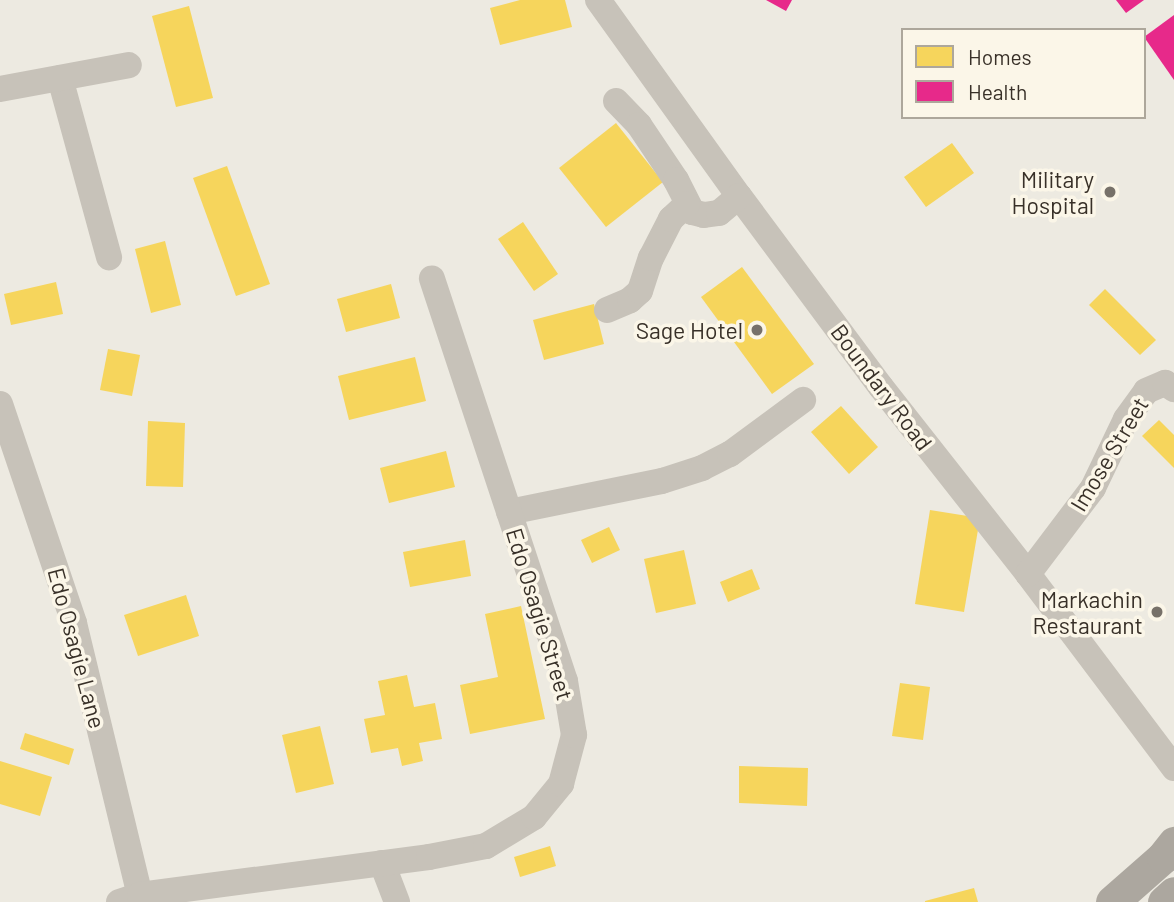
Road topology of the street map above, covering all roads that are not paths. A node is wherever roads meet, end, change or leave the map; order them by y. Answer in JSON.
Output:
{"nodes":[{"id":1,"x":598,"y":0,"type":"edge"},
{"id":2,"x":129,"y":65,"type":"dead end"},
{"id":3,"x":60,"y":78,"type":"junction"},
{"id":4,"x":0,"y":89,"type":"edge"},
{"id":5,"x":616,"y":101,"type":"dead end"},
{"id":6,"x":738,"y":196,"type":"junction"},
{"id":7,"x":687,"y":204,"type":"junction"},
{"id":8,"x":109,"y":257,"type":"dead end"},
{"id":9,"x":432,"y":278,"type":"dead end"},
{"id":10,"x":607,"y":310,"type":"dead end"},
{"id":11,"x":1174,"y":389,"type":"edge"},
{"id":12,"x":803,"y":400,"type":"dead end"},
{"id":13,"x":0,"y":404,"type":"edge"},
{"id":14,"x":509,"y":512,"type":"junction"},
{"id":15,"x":1028,"y":575,"type":"junction"},
{"id":16,"x":1174,"y":768,"type":"edge"},
{"id":17,"x":1174,"y":843,"type":"edge"},
{"id":18,"x":382,"y":863,"type":"junction"},
{"id":19,"x":1174,"y":893,"type":"edge"},
{"id":20,"x":204,"y":895,"type":"edge"},
{"id":21,"x":129,"y":899,"type":"edge"},
{"id":22,"x":397,"y":902,"type":"edge"},
{"id":23,"x":1112,"y":902,"type":"edge"},
{"id":24,"x":1164,"y":902,"type":"edge"}],
"edges":[{"from":1,"to":6,"type":"street","name":"Boundary Road"},
{"from":2,"to":3,"type":"street"},
{"from":3,"to":4,"type":"street"},
{"from":3,"to":8,"type":"street"},
{"from":5,"to":7,"type":"street"},
{"from":6,"to":7,"type":"street"},
{"from":6,"to":15,"type":"street","name":"Boundary Road"},
{"from":7,"to":10,"type":"street"},
{"from":9,"to":14,"type":"street","name":"Edo Osagie Street"},
{"from":11,"to":15,"type":"street","name":"Imose Street"},
{"from":12,"to":14,"type":"street"},
{"from":13,"to":21,"type":"street","name":"Edo Osagie Lane"},
{"from":14,"to":18,"type":"street","name":"Edo Osagie Street"},
{"from":15,"to":16,"type":"street","name":"Boundary Road"},
{"from":17,"to":23,"type":"main road"},
{"from":18,"to":20,"type":"street","name":"Edo Osagie Street"},
{"from":18,"to":22,"type":"street"},
{"from":19,"to":24,"type":"main road"},
{"from":20,"to":21,"type":"street","name":"Edo Osagie Street"}]}
